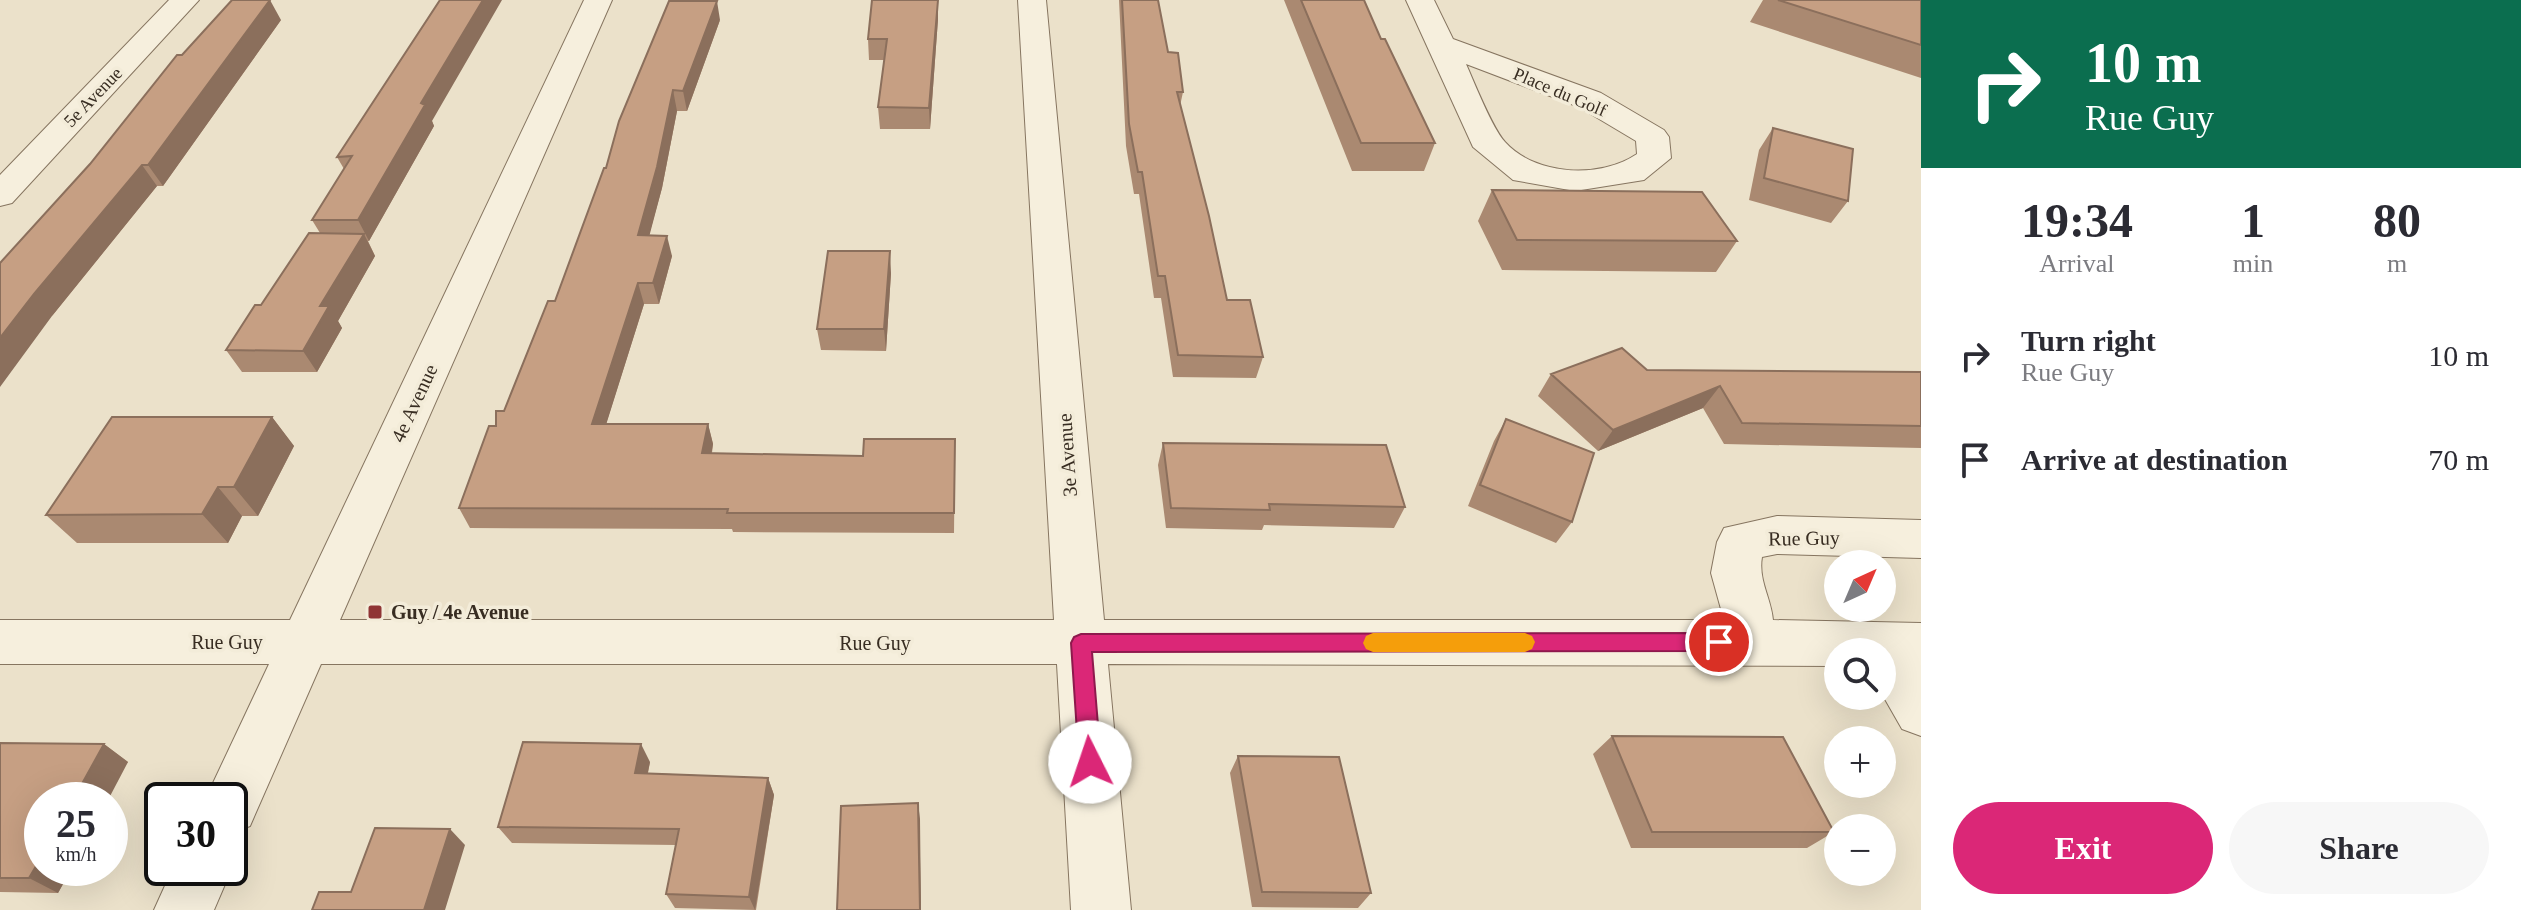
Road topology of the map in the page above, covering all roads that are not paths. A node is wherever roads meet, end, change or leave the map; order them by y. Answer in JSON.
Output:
{"nodes":[{"id":1,"x":185,"y":0,"type":"edge"},
{"id":2,"x":598,"y":0,"type":"edge"},
{"id":3,"x":1032,"y":0,"type":"edge"},
{"id":4,"x":1420,"y":0,"type":"edge"},
{"id":5,"x":1442,"y":45,"type":"junction"},
{"id":6,"x":0,"y":195,"type":"edge"},
{"id":7,"x":1921,"y":539,"type":"edge"},
{"id":8,"x":0,"y":642,"type":"edge"},
{"id":9,"x":304,"y":642,"type":"junction"},
{"id":10,"x":1751,"y":642,"type":"junction"},
{"id":11,"x":1081,"y":643,"type":"junction"},
{"id":12,"x":1901,"y":645,"type":"edge"},
{"id":13,"x":1921,"y":712,"type":"edge"},
{"id":14,"x":241,"y":782,"type":"edge"},
{"id":15,"x":195,"y":886,"type":"edge"},
{"id":16,"x":184,"y":910,"type":"edge"},
{"id":17,"x":1101,"y":910,"type":"edge"}],
"edges":[{"from":1,"to":6,"type":"street","name":"5e Avenue"},
{"from":2,"to":9,"type":"street","name":"4e Avenue"},
{"from":3,"to":11,"type":"street","name":"3e Avenue"},
{"from":4,"to":5,"type":"street","name":"Place du Golf"},
{"from":5,"to":5,"type":"street","name":"Place du Golf"},
{"from":7,"to":10,"type":"street","name":"Rue Guy"},
{"from":8,"to":9,"type":"street","name":"Rue Guy"},
{"from":9,"to":11,"type":"street","name":"Rue Guy"},
{"from":9,"to":14,"type":"street","name":"4e Avenue"},
{"from":10,"to":11,"type":"street","name":"Rue Guy"},
{"from":10,"to":12,"type":"street","name":"Rue Guy"},
{"from":11,"to":17,"type":"street","name":"3e Avenue"},
{"from":12,"to":13,"type":"street"},
{"from":15,"to":16,"type":"street"}]}
